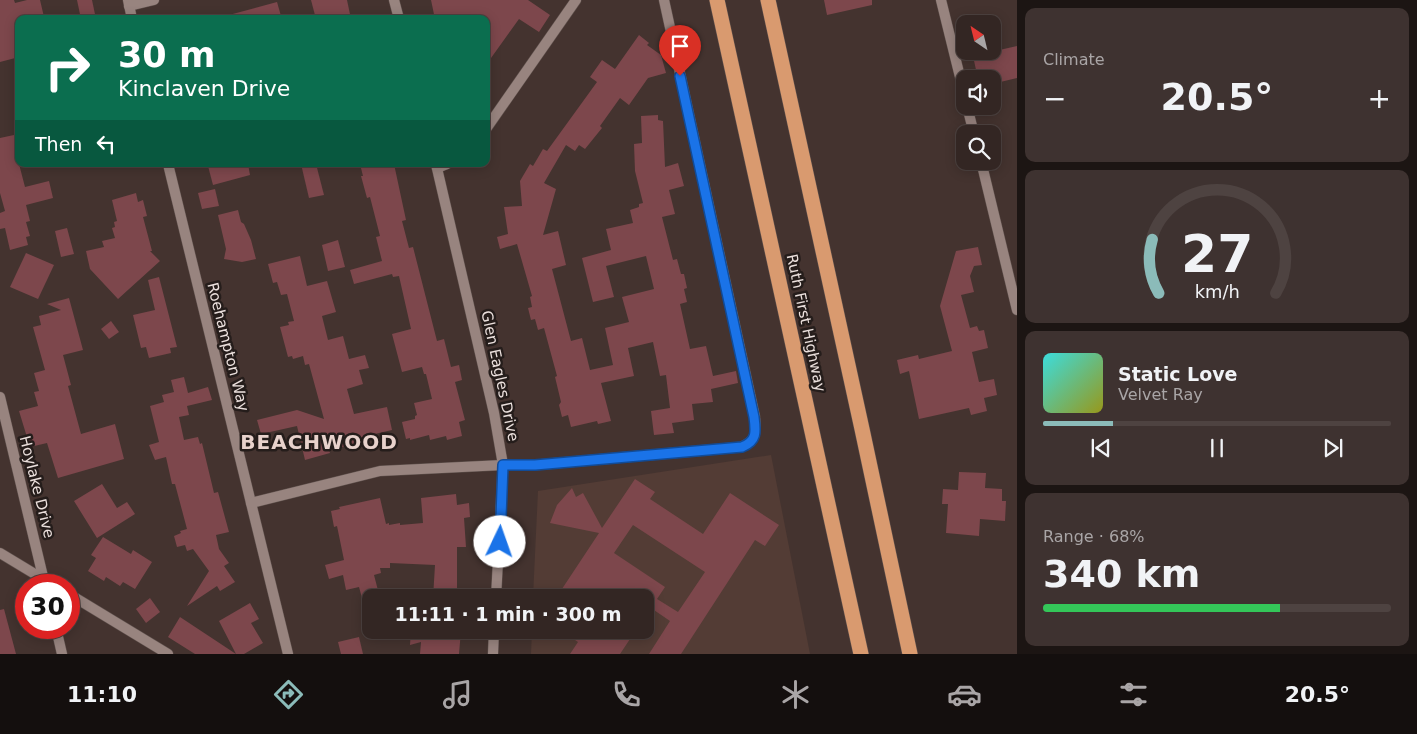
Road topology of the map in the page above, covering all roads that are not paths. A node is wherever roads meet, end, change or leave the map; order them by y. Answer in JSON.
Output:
{"nodes":[{"id":1,"x":154,"y":0,"type":"edge"},
{"id":2,"x":394,"y":0,"type":"edge"},
{"id":3,"x":576,"y":0,"type":"edge"},
{"id":4,"x":664,"y":0,"type":"edge"},
{"id":5,"x":717,"y":0,"type":"edge"},
{"id":6,"x":768,"y":0,"type":"edge"},
{"id":7,"x":941,"y":0,"type":"edge"},
{"id":8,"x":128,"y":3,"type":"edge"},
{"id":9,"x":398,"y":15,"type":"edge"},
{"id":10,"x":958,"y":70,"type":"edge"},
{"id":11,"x":490,"y":123,"type":"edge"},
{"id":12,"x":169,"y":167,"type":"edge"},
{"id":13,"x":437,"y":167,"type":"edge"},
{"id":14,"x":983,"y":170,"type":"edge"},
{"id":15,"x":1017,"y":310,"type":"edge"},
{"id":16,"x":0,"y":397,"type":"edge"},
{"id":17,"x":503,"y":465,"type":"junction"},
{"id":18,"x":251,"y":503,"type":"junction"},
{"id":19,"x":0,"y":553,"type":"edge"},
{"id":20,"x":33,"y":574,"type":"edge"},
{"id":21,"x":43,"y":574,"type":"edge"},
{"id":22,"x":496,"y":589,"type":"edge"},
{"id":23,"x":80,"y":601,"type":"edge"},
{"id":24,"x":59,"y":639,"type":"edge"},
{"id":25,"x":494,"y":639,"type":"edge"},
{"id":26,"x":62,"y":654,"type":"edge"},
{"id":27,"x":168,"y":654,"type":"edge"},
{"id":28,"x":288,"y":654,"type":"edge"},
{"id":29,"x":493,"y":654,"type":"edge"},
{"id":30,"x":861,"y":654,"type":"edge"},
{"id":31,"x":910,"y":654,"type":"edge"}],
"edges":[{"from":1,"to":8,"type":"street"},
{"from":2,"to":9,"type":"street"},
{"from":3,"to":11,"type":"street"},
{"from":4,"to":17,"type":"street"},
{"from":5,"to":30,"type":"highway","name":"Ruth First Highway"},
{"from":6,"to":31,"type":"highway"},
{"from":7,"to":10,"type":"street"},
{"from":12,"to":18,"type":"street","name":"Roehampton Way"},
{"from":13,"to":17,"type":"street","name":"Glen Eagles Drive"},
{"from":14,"to":15,"type":"street"},
{"from":16,"to":21,"type":"street","name":"Hoylake Drive"},
{"from":17,"to":18,"type":"street"},
{"from":17,"to":22,"type":"street","name":"Glen Eagles Drive"},
{"from":18,"to":28,"type":"street","name":"Roehampton Way"},
{"from":19,"to":20,"type":"street"},
{"from":23,"to":27,"type":"street"},
{"from":24,"to":26,"type":"street"},
{"from":25,"to":29,"type":"street"}]}
